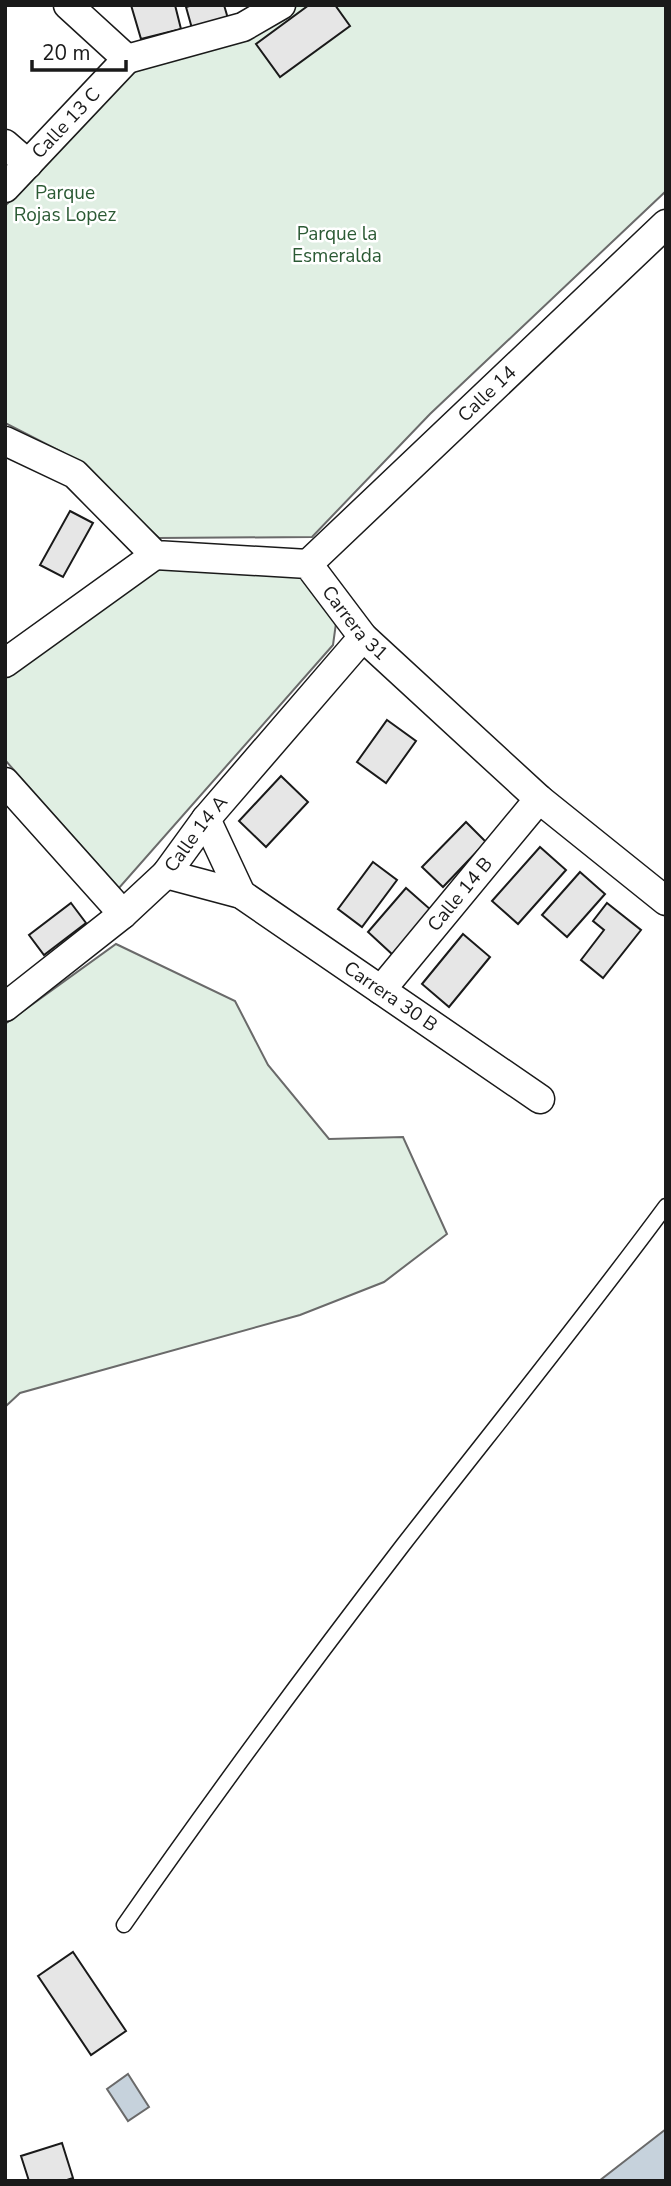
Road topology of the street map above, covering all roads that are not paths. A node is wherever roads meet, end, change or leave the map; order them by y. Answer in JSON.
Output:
{"nodes":[{"id":1,"x":68,"y":5,"type":"edge"},
{"id":2,"x":281,"y":5,"type":"edge"},
{"id":3,"x":127,"y":59,"type":"junction"},
{"id":4,"x":5,"y":144,"type":"edge"},
{"id":5,"x":28,"y":164,"type":"junction"},
{"id":6,"x":5,"y":188,"type":"edge"},
{"id":7,"x":666,"y":224,"type":"edge"},
{"id":8,"x":5,"y":441,"type":"edge"},
{"id":9,"x":155,"y":555,"type":"junction"},
{"id":10,"x":308,"y":564,"type":"junction"},
{"id":11,"x":363,"y":637,"type":"junction"},
{"id":12,"x":5,"y":663,"type":"edge"},
{"id":13,"x":5,"y":782,"type":"edge"},
{"id":14,"x":538,"y":799,"type":"junction"},
{"id":15,"x":206,"y":819,"type":"junction"},
{"id":16,"x":166,"y":874,"type":"junction"},
{"id":17,"x":241,"y":894,"type":"junction"},
{"id":18,"x":666,"y":901,"type":"edge"},
{"id":19,"x":123,"y":914,"type":"junction"},
{"id":20,"x":382,"y":990,"type":"junction"},
{"id":21,"x":5,"y":1007,"type":"edge"},
{"id":22,"x":540,"y":1099,"type":"dead end"},
{"id":23,"x":666,"y":1206,"type":"edge"},
{"id":24,"x":124,"y":1925,"type":"dead end"}],
"edges":[{"from":1,"to":3,"type":"street"},
{"from":2,"to":3,"type":"street"},
{"from":3,"to":5,"type":"street","name":"Calle 13 C"},
{"from":4,"to":5,"type":"street"},
{"from":5,"to":6,"type":"street","name":"Calle 13 C"},
{"from":7,"to":10,"type":"street","name":"Calle 14"},
{"from":8,"to":9,"type":"street"},
{"from":9,"to":10,"type":"street"},
{"from":9,"to":12,"type":"street"},
{"from":10,"to":11,"type":"street","name":"Carrera 31"},
{"from":11,"to":14,"type":"street","name":"Carrera 31"},
{"from":11,"to":15,"type":"street","name":"Calle 14 A"},
{"from":13,"to":19,"type":"street"},
{"from":14,"to":18,"type":"street","name":"Carrera 31"},
{"from":14,"to":20,"type":"street","name":"Calle 14 B"},
{"from":15,"to":16,"type":"street","name":"Calle 14 A"},
{"from":15,"to":17,"type":"street"},
{"from":16,"to":17,"type":"street","name":"Carrera 30 B"},
{"from":16,"to":19,"type":"street","name":"Calle 14 A"},
{"from":17,"to":20,"type":"street","name":"Carrera 30 B"},
{"from":19,"to":21,"type":"street","name":"Calle 14 A"},
{"from":20,"to":22,"type":"street","name":"Carrera 30 B"},
{"from":23,"to":24,"type":"lane"}]}
